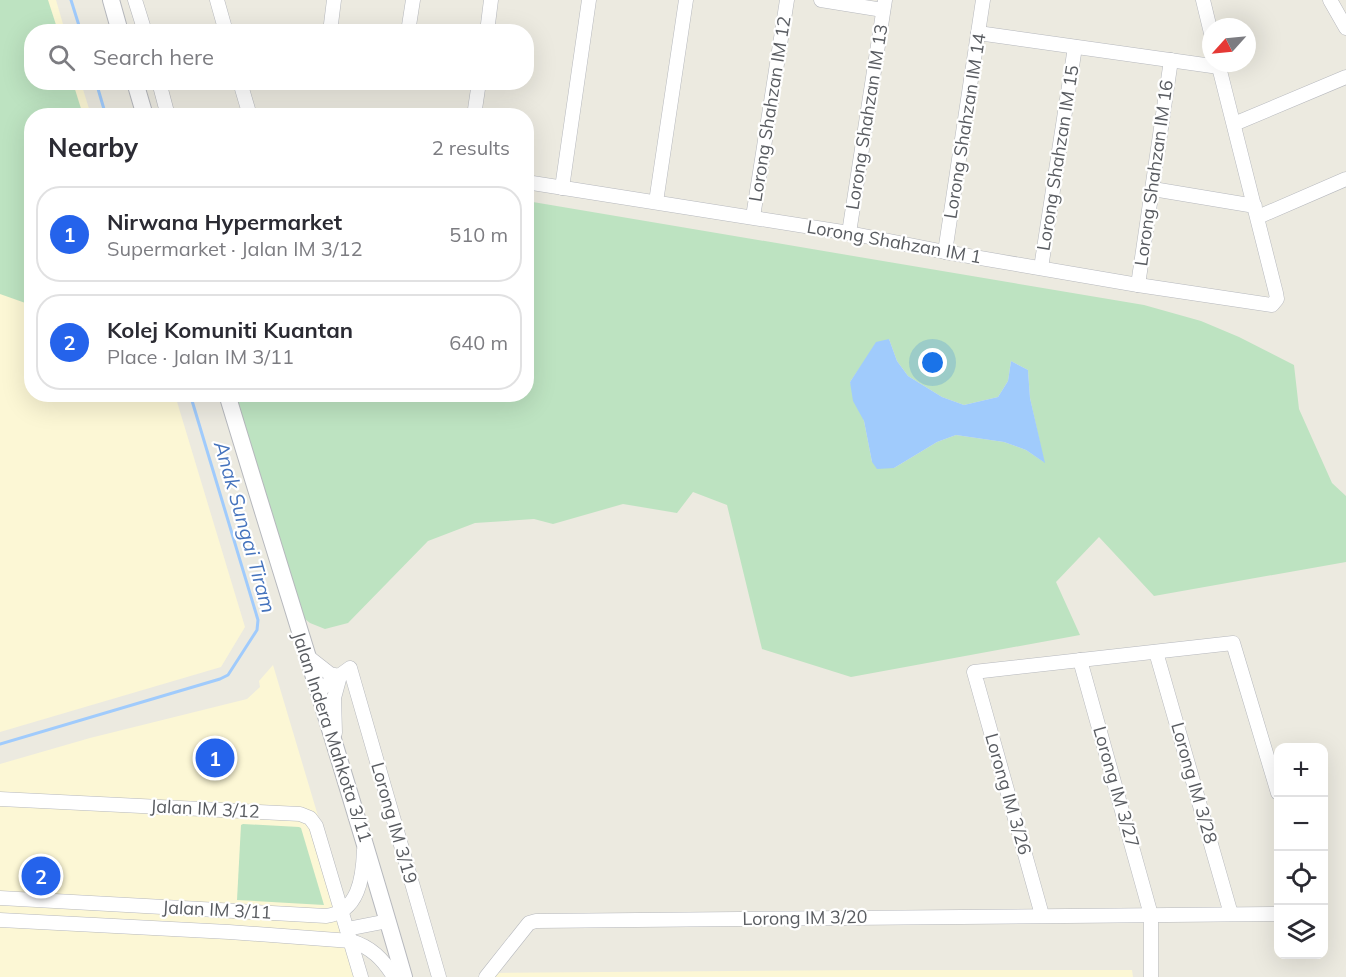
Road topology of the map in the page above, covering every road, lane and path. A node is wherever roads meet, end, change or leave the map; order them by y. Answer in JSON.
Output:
{"nodes":[{"id":1,"x":111,"y":0,"type":"edge"},
{"id":2,"x":135,"y":0,"type":"edge"},
{"id":3,"x":217,"y":0,"type":"edge"},
{"id":4,"x":334,"y":0,"type":"edge"},
{"id":5,"x":413,"y":0,"type":"edge"},
{"id":6,"x":491,"y":0,"type":"edge"},
{"id":7,"x":589,"y":0,"type":"edge"},
{"id":8,"x":686,"y":0,"type":"edge"},
{"id":9,"x":787,"y":0,"type":"edge"},
{"id":10,"x":820,"y":0,"type":"edge"},
{"id":11,"x":983,"y":0,"type":"edge"},
{"id":12,"x":1203,"y":0,"type":"edge"},
{"id":13,"x":1330,"y":0,"type":"edge"},
{"id":14,"x":884,"y":5,"type":"edge"},
{"id":15,"x":1207,"y":18,"type":"edge"},
{"id":16,"x":118,"y":24,"type":"edge"},
{"id":17,"x":142,"y":24,"type":"edge"},
{"id":18,"x":224,"y":24,"type":"edge"},
{"id":19,"x":331,"y":24,"type":"edge"},
{"id":20,"x":409,"y":24,"type":"edge"},
{"id":21,"x":488,"y":24,"type":"edge"},
{"id":22,"x":1346,"y":28,"type":"edge"},
{"id":23,"x":978,"y":33,"type":"junction"},
{"id":24,"x":1075,"y":47,"type":"junction"},
{"id":25,"x":1171,"y":60,"type":"junction"},
{"id":26,"x":1202,"y":63,"type":"edge"},
{"id":27,"x":1221,"y":72,"type":"edge"},
{"id":28,"x":1346,"y":77,"type":"edge"},
{"id":29,"x":137,"y":90,"type":"edge"},
{"id":30,"x":161,"y":90,"type":"edge"},
{"id":31,"x":242,"y":90,"type":"edge"},
{"id":32,"x":478,"y":90,"type":"edge"},
{"id":33,"x":142,"y":108,"type":"edge"},
{"id":34,"x":166,"y":108,"type":"edge"},
{"id":35,"x":248,"y":108,"type":"edge"},
{"id":36,"x":475,"y":108,"type":"edge"},
{"id":37,"x":1234,"y":124,"type":"junction"},
{"id":38,"x":1346,"y":179,"type":"edge"},
{"id":39,"x":534,"y":183,"type":"edge"},
{"id":40,"x":562,"y":188,"type":"junction"},
{"id":41,"x":1153,"y":189,"type":"junction"},
{"id":42,"x":656,"y":202,"type":"junction"},
{"id":43,"x":1256,"y":212,"type":"junction"},
{"id":44,"x":753,"y":217,"type":"junction"},
{"id":45,"x":849,"y":233,"type":"junction"},
{"id":46,"x":945,"y":252,"type":"junction"},
{"id":47,"x":1041,"y":268,"type":"junction"},
{"id":48,"x":1138,"y":285,"type":"junction"},
{"id":49,"x":229,"y":402,"type":"edge"},
{"id":50,"x":1156,"y":651,"type":"junction"},
{"id":51,"x":306,"y":655,"type":"junction"},
{"id":52,"x":1080,"y":660,"type":"junction"},
{"id":53,"x":345,"y":672,"type":"junction"},
{"id":54,"x":318,"y":691,"type":"junction"},
{"id":55,"x":334,"y":740,"type":"junction"},
{"id":56,"x":1274,"y":780,"type":"edge"},
{"id":57,"x":0,"y":799,"type":"edge"},
{"id":58,"x":361,"y":826,"type":"junction"},
{"id":59,"x":0,"y":898,"type":"edge"},
{"id":60,"x":86,"y":902,"type":"junction"},
{"id":61,"x":342,"y":912,"type":"junction"},
{"id":62,"x":1231,"y":914,"type":"junction"},
{"id":63,"x":1274,"y":914,"type":"edge"},
{"id":64,"x":1042,"y":915,"type":"junction"},
{"id":65,"x":1151,"y":915,"type":"junction"},
{"id":66,"x":0,"y":920,"type":"edge"},
{"id":67,"x":388,"y":921,"type":"junction"},
{"id":68,"x":85,"y":925,"type":"junction"},
{"id":69,"x":349,"y":935,"type":"junction"},
{"id":70,"x":361,"y":977,"type":"edge"},
{"id":71,"x":394,"y":977,"type":"edge"},
{"id":72,"x":405,"y":977,"type":"edge"},
{"id":73,"x":439,"y":977,"type":"edge"},
{"id":74,"x":486,"y":977,"type":"edge"},
{"id":75,"x":1151,"y":977,"type":"edge"}],
"edges":[{"from":1,"to":16,"type":"street"},
{"from":2,"to":17,"type":"street"},
{"from":3,"to":18,"type":"street"},
{"from":4,"to":19,"type":"street"},
{"from":5,"to":20,"type":"street"},
{"from":6,"to":21,"type":"street"},
{"from":7,"to":40,"type":"street"},
{"from":8,"to":42,"type":"street"},
{"from":9,"to":44,"type":"street","name":"Lorong Shahzan IM 12"},
{"from":10,"to":14,"type":"street"},
{"from":11,"to":23,"type":"street","name":"Lorong Shahzan IM 14"},
{"from":12,"to":15,"type":"street"},
{"from":13,"to":22,"type":"street"},
{"from":14,"to":45,"type":"street","name":"Lorong Shahzan IM 13"},
{"from":23,"to":24,"type":"street"},
{"from":23,"to":46,"type":"street","name":"Lorong Shahzan IM 14"},
{"from":24,"to":25,"type":"street"},
{"from":24,"to":47,"type":"street","name":"Lorong Shahzan IM 15"},
{"from":25,"to":26,"type":"street"},
{"from":25,"to":41,"type":"street","name":"Lorong Shahzan IM 16"},
{"from":27,"to":37,"type":"street"},
{"from":28,"to":37,"type":"street"},
{"from":29,"to":33,"type":"street"},
{"from":30,"to":34,"type":"street"},
{"from":31,"to":35,"type":"street"},
{"from":32,"to":36,"type":"street"},
{"from":37,"to":43,"type":"street"},
{"from":38,"to":43,"type":"street"},
{"from":39,"to":40,"type":"street","name":"Lorong Shahzan IM 1"},
{"from":40,"to":42,"type":"street","name":"Lorong Shahzan IM 1"},
{"from":41,"to":43,"type":"street"},
{"from":41,"to":48,"type":"street","name":"Lorong Shahzan IM 16"},
{"from":42,"to":44,"type":"street","name":"Lorong Shahzan IM 1"},
{"from":43,"to":48,"type":"street","name":"Lorong Shahzan IM 1"},
{"from":44,"to":45,"type":"street","name":"Lorong Shahzan IM 1"},
{"from":45,"to":46,"type":"street","name":"Lorong Shahzan IM 1"},
{"from":46,"to":47,"type":"street","name":"Lorong Shahzan IM 1"},
{"from":47,"to":48,"type":"street","name":"Lorong Shahzan IM 1"},
{"from":49,"to":51,"type":"street","name":"Jalan Indera Mahkota 3/11"},
{"from":50,"to":52,"type":"street"},
{"from":50,"to":56,"type":"street"},
{"from":50,"to":62,"type":"street","name":"Lorong IM 3/28"},
{"from":51,"to":53,"type":"street"},
{"from":51,"to":54,"type":"street","name":"Jalan Indera Mahkota 3/11"},
{"from":52,"to":64,"type":"street","name":"Lorong IM 3/26"},
{"from":52,"to":65,"type":"street","name":"Lorong IM 3/27"},
{"from":53,"to":54,"type":"street"},
{"from":53,"to":55,"type":"street"},
{"from":53,"to":73,"type":"street","name":"Lorong IM 3/19"},
{"from":54,"to":55,"type":"street","name":"Jalan Indera Mahkota 3/11"},
{"from":55,"to":58,"type":"street","name":"Jalan Indera Mahkota 3/11"},
{"from":57,"to":61,"type":"street","name":"Jalan IM 3/12"},
{"from":58,"to":61,"type":"street"},
{"from":58,"to":67,"type":"street","name":"Jalan Indera Mahkota 3/11"},
{"from":59,"to":60,"type":"street","name":"Jalan IM 3/11"},
{"from":60,"to":61,"type":"street","name":"Jalan IM 3/11"},
{"from":60,"to":68,"type":"street"},
{"from":61,"to":69,"type":"street","name":"Jalan IM 3/12"},
{"from":62,"to":63,"type":"street","name":"Lorong IM 3/20"},
{"from":62,"to":65,"type":"street","name":"Lorong IM 3/20"},
{"from":64,"to":65,"type":"street","name":"Lorong IM 3/20"},
{"from":64,"to":74,"type":"street","name":"Lorong IM 3/20"},
{"from":65,"to":75,"type":"street","name":"Lorong IM 3/27"},
{"from":66,"to":68,"type":"street","name":"Jalan IM 3/11"},
{"from":67,"to":69,"type":"street"},
{"from":67,"to":72,"type":"street","name":"Jalan Indera Mahkota 3/11"},
{"from":68,"to":69,"type":"street","name":"Jalan IM 3/11"},
{"from":69,"to":70,"type":"street","name":"Jalan IM 3/12"},
{"from":69,"to":71,"type":"street","name":"Jalan IM 3/11"}]}
